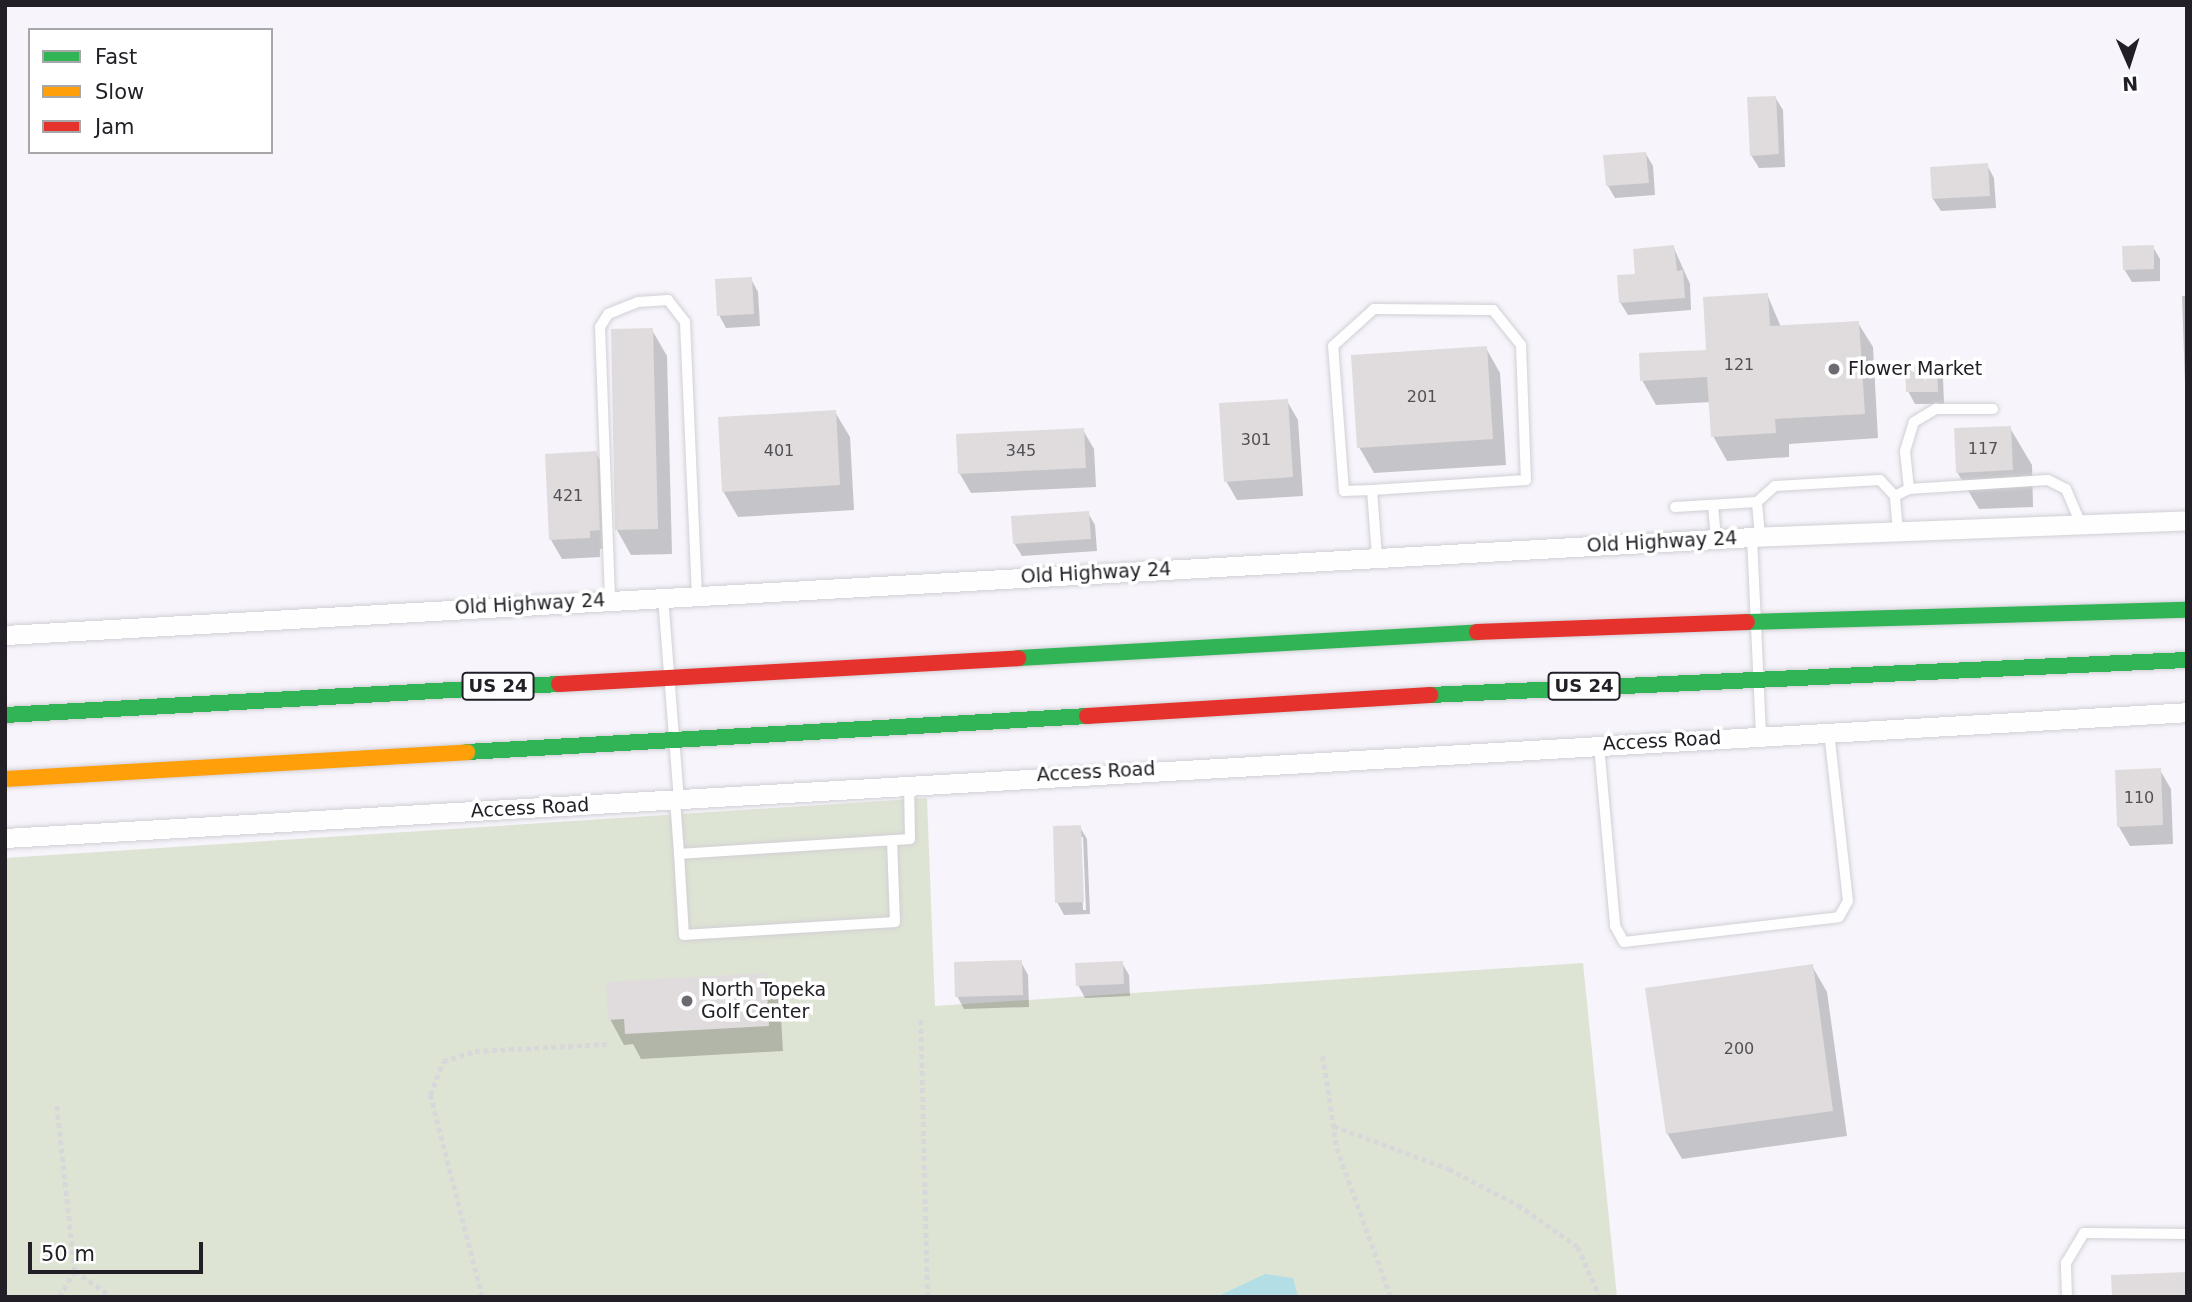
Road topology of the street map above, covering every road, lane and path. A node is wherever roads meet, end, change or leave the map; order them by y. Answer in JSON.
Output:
{"nodes":[{"id":1,"x":1993,"y":409,"type":"dead end"},
{"id":2,"x":1909,"y":489,"type":"junction"},
{"id":3,"x":1372,"y":490,"type":"junction"},
{"id":4,"x":1895,"y":496,"type":"junction"},
{"id":5,"x":1757,"y":502,"type":"junction"},
{"id":6,"x":1713,"y":505,"type":"junction"},
{"id":7,"x":1675,"y":507,"type":"dead end"},
{"id":8,"x":2187,"y":520,"type":"edge"},
{"id":9,"x":2081,"y":524,"type":"junction"},
{"id":10,"x":1898,"y":532,"type":"junction"},
{"id":11,"x":1756,"y":537,"type":"junction"},
{"id":12,"x":1716,"y":539,"type":"junction"},
{"id":13,"x":1377,"y":557,"type":"junction"},
{"id":14,"x":697,"y":594,"type":"junction"},
{"id":15,"x":663,"y":596,"type":"junction"},
{"id":16,"x":610,"y":600,"type":"junction"},
{"id":17,"x":2187,"y":610,"type":"edge"},
{"id":18,"x":1755,"y":619,"type":"junction"},
{"id":19,"x":5,"y":635,"type":"edge"},
{"id":20,"x":2187,"y":660,"type":"edge"},
{"id":21,"x":670,"y":676,"type":"junction"},
{"id":22,"x":1758,"y":677,"type":"junction"},
{"id":23,"x":2187,"y":712,"type":"edge"},
{"id":24,"x":5,"y":715,"type":"edge"},
{"id":25,"x":1829,"y":732,"type":"junction"},
{"id":26,"x":1761,"y":735,"type":"junction"},
{"id":27,"x":675,"y":739,"type":"junction"},
{"id":28,"x":1599,"y":744,"type":"junction"},
{"id":29,"x":5,"y":779,"type":"edge"},
{"id":30,"x":909,"y":783,"type":"junction"},
{"id":31,"x":677,"y":799,"type":"junction"},
{"id":32,"x":5,"y":838,"type":"edge"},
{"id":33,"x":892,"y":839,"type":"junction"},
{"id":34,"x":679,"y":854,"type":"junction"},
{"id":35,"x":921,"y":1020,"type":"dead end"},
{"id":36,"x":607,"y":1044,"type":"dead end"},
{"id":37,"x":1323,"y":1056,"type":"dead end"},
{"id":38,"x":57,"y":1106,"type":"dead end"},
{"id":39,"x":1334,"y":1126,"type":"junction"},
{"id":40,"x":2187,"y":1234,"type":"edge"},
{"id":41,"x":75,"y":1271,"type":"junction"},
{"id":42,"x":60,"y":1297,"type":"edge"},
{"id":43,"x":112,"y":1297,"type":"edge"},
{"id":44,"x":482,"y":1297,"type":"edge"},
{"id":45,"x":928,"y":1297,"type":"edge"},
{"id":46,"x":1391,"y":1297,"type":"edge"},
{"id":47,"x":1600,"y":1297,"type":"edge"},
{"id":48,"x":2067,"y":1297,"type":"edge"}],
"edges":[{"from":1,"to":2,"type":"lane"},
{"from":2,"to":4,"type":"lane"},
{"from":2,"to":9,"type":"lane"},
{"from":3,"to":3,"type":"lane"},
{"from":3,"to":13,"type":"lane"},
{"from":4,"to":5,"type":"lane"},
{"from":4,"to":10,"type":"lane"},
{"from":5,"to":6,"type":"lane"},
{"from":5,"to":11,"type":"lane"},
{"from":6,"to":7,"type":"lane"},
{"from":6,"to":12,"type":"lane"},
{"from":8,"to":9,"type":"street","name":"Old Highway 24"},
{"from":9,"to":10,"type":"street","name":"Old Highway 24"},
{"from":10,"to":11,"type":"street","name":"Old Highway 24"},
{"from":11,"to":12,"type":"street","name":"Old Highway 24"},
{"from":11,"to":18,"type":"lane"},
{"from":12,"to":13,"type":"street","name":"Old Highway 24"},
{"from":13,"to":14,"type":"street","name":"Old Highway 24"},
{"from":14,"to":15,"type":"street","name":"Old Highway 24"},
{"from":14,"to":16,"type":"lane"},
{"from":15,"to":16,"type":"street","name":"Old Highway 24"},
{"from":15,"to":21,"type":"lane"},
{"from":16,"to":19,"type":"street","name":"Old Highway 24"},
{"from":17,"to":18,"type":"highway","number":"US 24"},
{"from":18,"to":21,"type":"highway","number":"US 24"},
{"from":18,"to":22,"type":"lane"},
{"from":20,"to":22,"type":"highway","number":"US 24"},
{"from":21,"to":24,"type":"highway","number":"US 24"},
{"from":21,"to":27,"type":"lane"},
{"from":22,"to":26,"type":"lane"},
{"from":22,"to":27,"type":"highway","number":"US 24"},
{"from":23,"to":25,"type":"street","name":"Access Road"},
{"from":25,"to":26,"type":"street","name":"Access Road"},
{"from":25,"to":28,"type":"lane"},
{"from":26,"to":28,"type":"street","name":"Access Road"},
{"from":27,"to":29,"type":"highway","number":"US 24"},
{"from":27,"to":31,"type":"lane"},
{"from":28,"to":30,"type":"street","name":"Access Road"},
{"from":30,"to":31,"type":"street","name":"Access Road"},
{"from":30,"to":33,"type":"lane"},
{"from":31,"to":32,"type":"street","name":"Access Road"},
{"from":31,"to":34,"type":"lane"},
{"from":33,"to":34,"type":"lane"},
{"from":33,"to":34,"type":"lane"},
{"from":35,"to":45,"type":"path"},
{"from":36,"to":44,"type":"path"},
{"from":37,"to":39,"type":"path"},
{"from":38,"to":41,"type":"path"},
{"from":39,"to":46,"type":"path"},
{"from":39,"to":47,"type":"path"},
{"from":40,"to":48,"type":"lane"},
{"from":41,"to":42,"type":"path"},
{"from":41,"to":43,"type":"path"}]}
